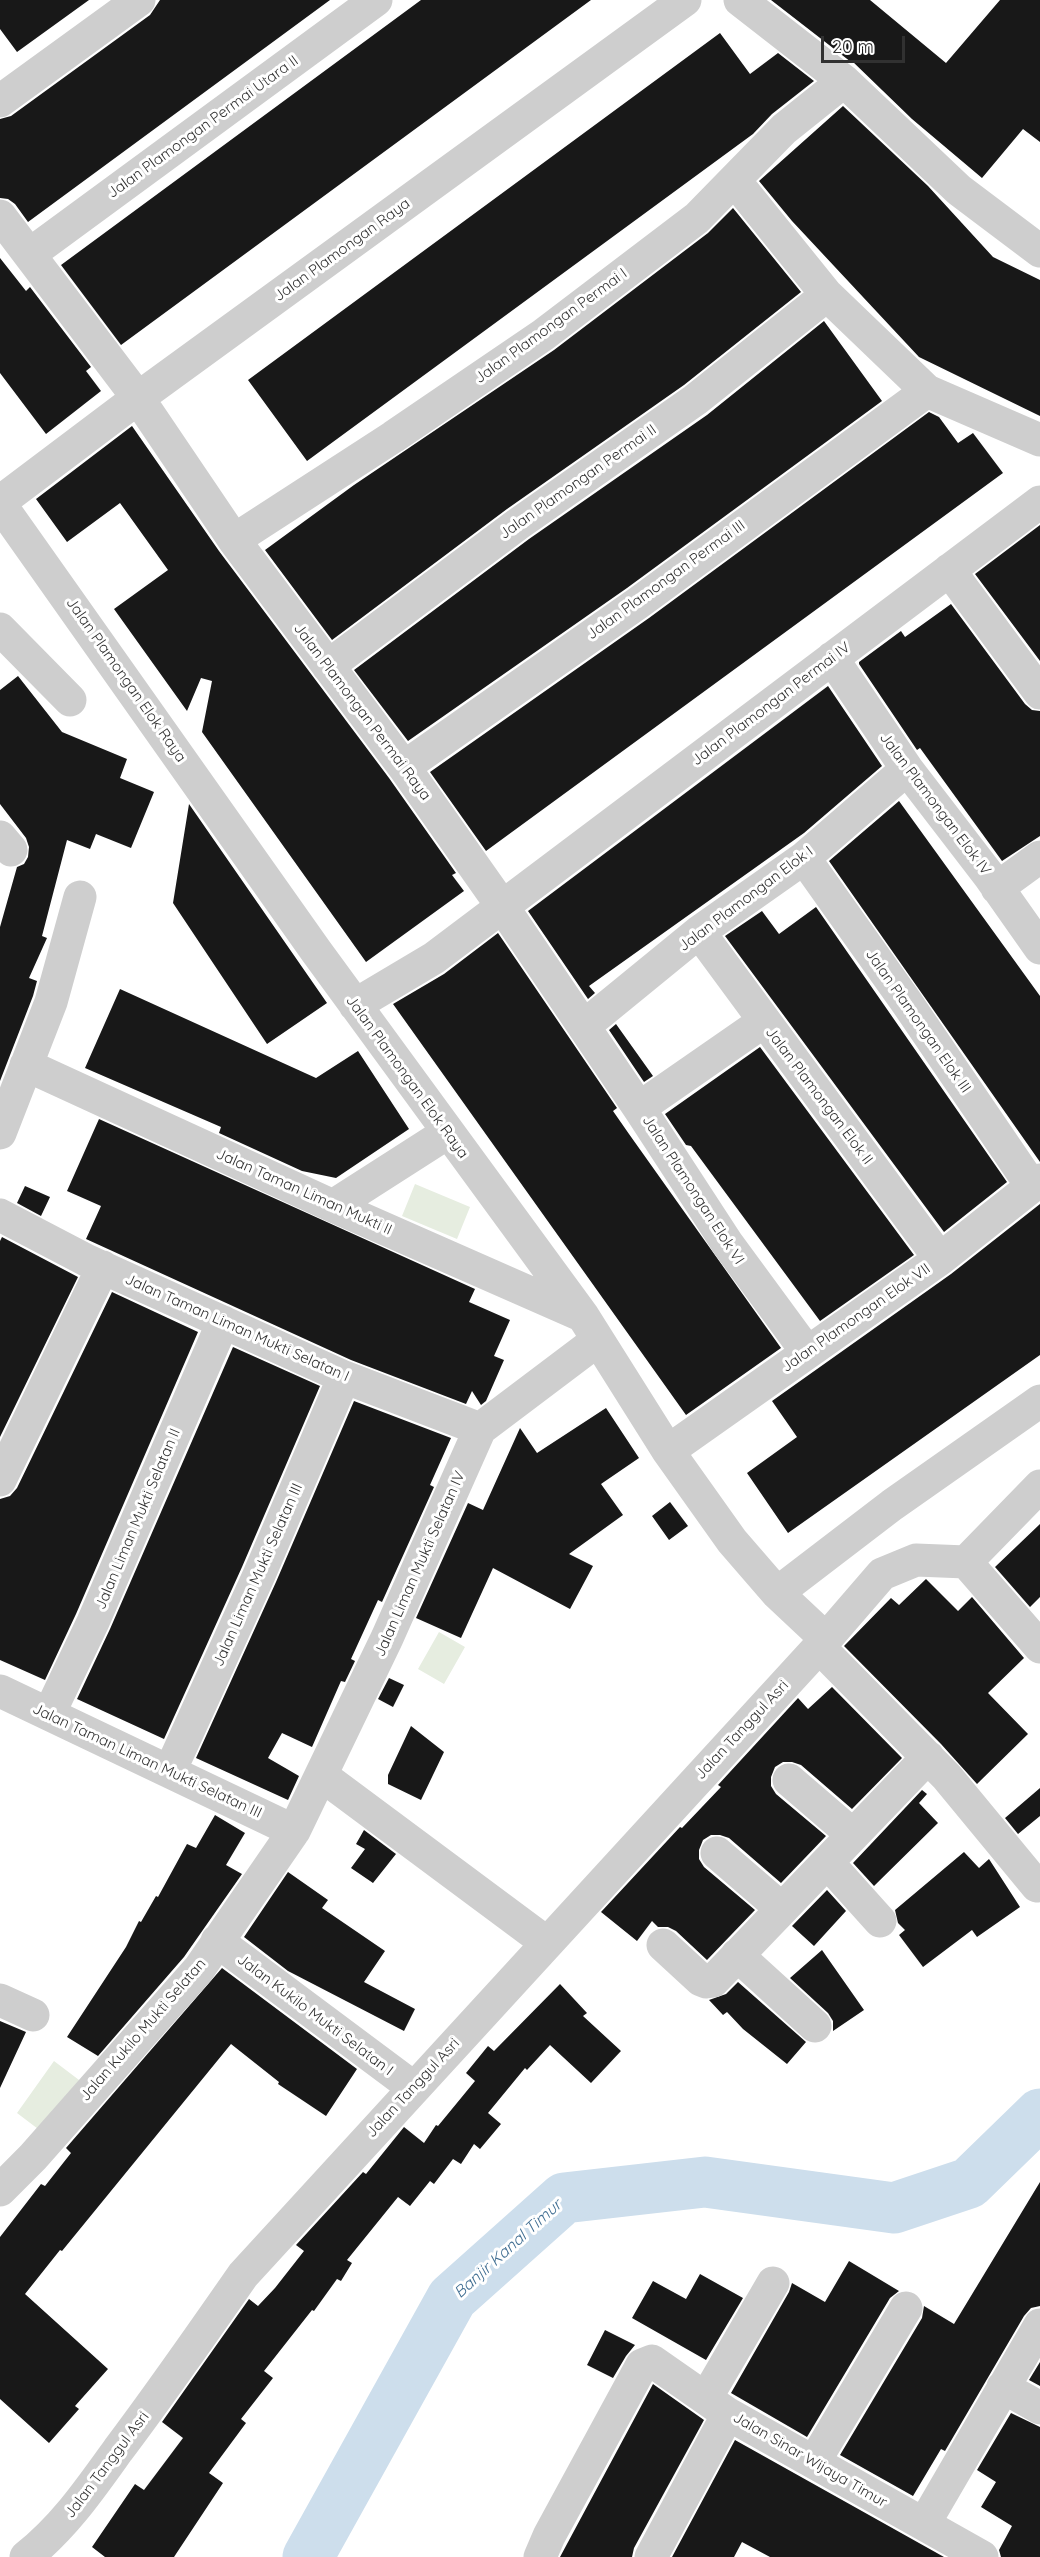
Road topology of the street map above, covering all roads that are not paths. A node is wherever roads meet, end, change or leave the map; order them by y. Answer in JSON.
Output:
{"nodes":[{"id":1,"x":139,"y":0,"type":"edge"},
{"id":2,"x":376,"y":0,"type":"edge"},
{"id":3,"x":685,"y":0,"type":"edge"},
{"id":4,"x":740,"y":0,"type":"edge"},
{"id":5,"x":844,"y":81,"type":"junction"},
{"id":6,"x":0,"y":101,"type":"edge"},
{"id":7,"x":735,"y":181,"type":"junction"},
{"id":8,"x":0,"y":216,"type":"edge"},
{"id":9,"x":1040,"y":251,"type":"edge"},
{"id":10,"x":30,"y":254,"type":"junction"},
{"id":11,"x":827,"y":295,"type":"junction"},
{"id":12,"x":927,"y":391,"type":"junction"},
{"id":13,"x":138,"y":398,"type":"junction"},
{"id":14,"x":1040,"y":440,"type":"edge"},
{"id":15,"x":1040,"y":502,"type":"edge"},
{"id":16,"x":0,"y":503,"type":"edge"},
{"id":17,"x":234,"y":540,"type":"junction"},
{"id":18,"x":949,"y":570,"type":"junction"},
{"id":19,"x":0,"y":629,"type":"edge"},
{"id":20,"x":832,"y":658,"type":"junction"},
{"id":21,"x":328,"y":666,"type":"junction"},
{"id":22,"x":1040,"y":693,"type":"edge"},
{"id":23,"x":70,"y":700,"type":"dead end"},
{"id":24,"x":404,"y":766,"type":"junction"},
{"id":25,"x":907,"y":769,"type":"junction"},
{"id":26,"x":1040,"y":856,"type":"edge"},
{"id":27,"x":804,"y":858,"type":"junction"},
{"id":28,"x":997,"y":888,"type":"junction"},
{"id":29,"x":80,"y":897,"type":"dead end"},
{"id":30,"x":502,"y":906,"type":"junction"},
{"id":31,"x":699,"y":932,"type":"junction"},
{"id":32,"x":1040,"y":948,"type":"edge"},
{"id":33,"x":355,"y":1005,"type":"junction"},
{"id":34,"x":763,"y":1022,"type":"junction"},
{"id":35,"x":584,"y":1026,"type":"junction"},
{"id":36,"x":26,"y":1065,"type":"junction"},
{"id":37,"x":639,"y":1108,"type":"junction"},
{"id":38,"x":0,"y":1133,"type":"edge"},
{"id":39,"x":447,"y":1133,"type":"junction"},
{"id":40,"x":1035,"y":1183,"type":"edge"},
{"id":41,"x":333,"y":1206,"type":"junction"},
{"id":42,"x":0,"y":1215,"type":"edge"},
{"id":43,"x":940,"y":1259,"type":"junction"},
{"id":44,"x":103,"y":1268,"type":"junction"},
{"id":45,"x":223,"y":1322,"type":"junction"},
{"id":46,"x":591,"y":1328,"type":"junction"},
{"id":47,"x":807,"y":1352,"type":"junction"},
{"id":48,"x":344,"y":1377,"type":"junction"},
{"id":49,"x":1040,"y":1401,"type":"edge"},
{"id":50,"x":480,"y":1429,"type":"junction"},
{"id":51,"x":668,"y":1451,"type":"junction"},
{"id":52,"x":0,"y":1480,"type":"edge"},
{"id":53,"x":1040,"y":1486,"type":"edge"},
{"id":54,"x":966,"y":1562,"type":"junction"},
{"id":55,"x":777,"y":1593,"type":"junction"},
{"id":56,"x":822,"y":1643,"type":"junction"},
{"id":57,"x":1040,"y":1647,"type":"edge"},
{"id":58,"x":0,"y":1691,"type":"edge"},
{"id":59,"x":49,"y":1714,"type":"junction"},
{"id":60,"x":928,"y":1757,"type":"junction"},
{"id":61,"x":170,"y":1771,"type":"junction"},
{"id":62,"x":321,"y":1775,"type":"junction"},
{"id":63,"x":789,"y":1780,"type":"dead end"},
{"id":64,"x":294,"y":1831,"type":"junction"},
{"id":65,"x":853,"y":1835,"type":"junction"},
{"id":66,"x":717,"y":1853,"type":"dead end"},
{"id":67,"x":827,"y":1862,"type":"junction"},
{"id":68,"x":1037,"y":1886,"type":"dead end"},
{"id":69,"x":782,"y":1909,"type":"junction"},
{"id":70,"x":880,"y":1921,"type":"dead end"},
{"id":71,"x":217,"y":1941,"type":"junction"},
{"id":72,"x":547,"y":1943,"type":"junction"},
{"id":73,"x":663,"y":1945,"type":"dead end"},
{"id":74,"x":737,"y":1955,"type":"junction"},
{"id":75,"x":0,"y":2000,"type":"edge"},
{"id":76,"x":33,"y":2015,"type":"dead end"},
{"id":77,"x":815,"y":2026,"type":"dead end"},
{"id":78,"x":414,"y":2088,"type":"junction"},
{"id":79,"x":13,"y":2158,"type":"edge"},
{"id":80,"x":0,"y":2190,"type":"edge"},
{"id":81,"x":773,"y":2283,"type":"dead end"},
{"id":82,"x":906,"y":2308,"type":"dead end"},
{"id":83,"x":1040,"y":2325,"type":"edge"},
{"id":84,"x":1003,"y":2387,"type":"junction"},
{"id":85,"x":717,"y":2406,"type":"junction"},
{"id":86,"x":1040,"y":2408,"type":"edge"},
{"id":87,"x":814,"y":2462,"type":"junction"},
{"id":88,"x":932,"y":2538,"type":"edge"},
{"id":89,"x":26,"y":2557,"type":"edge"},
{"id":90,"x":540,"y":2557,"type":"edge"},
{"id":91,"x":651,"y":2557,"type":"edge"},
{"id":92,"x":982,"y":2557,"type":"edge"}],
"edges":[{"from":1,"to":6,"type":"street"},
{"from":2,"to":10,"type":"street","name":"Jalan Plamongan Permai Utara II"},
{"from":3,"to":13,"type":"street","name":"Jalan Plamongan Raya"},
{"from":4,"to":5,"type":"street"},
{"from":5,"to":7,"type":"street","name":"Jalan Plamongan Permai I"},
{"from":5,"to":9,"type":"street"},
{"from":7,"to":11,"type":"street"},
{"from":7,"to":17,"type":"street","name":"Jalan Plamongan Permai I"},
{"from":8,"to":10,"type":"street","name":"Jalan Plamongan Permai Raya"},
{"from":10,"to":13,"type":"street","name":"Jalan Plamongan Permai Raya"},
{"from":11,"to":12,"type":"street"},
{"from":11,"to":21,"type":"street","name":"Jalan Plamongan Permai II"},
{"from":12,"to":14,"type":"street"},
{"from":12,"to":24,"type":"street","name":"Jalan Plamongan Permai III"},
{"from":13,"to":16,"type":"street","name":"Jalan Plamongan Raya"},
{"from":13,"to":17,"type":"street","name":"Jalan Plamongan Permai Raya"},
{"from":15,"to":18,"type":"street","name":"Jalan Plamongan Permai IV"},
{"from":16,"to":33,"type":"street","name":"Jalan Plamongan Elok Raya"},
{"from":17,"to":21,"type":"street","name":"Jalan Plamongan Permai Raya"},
{"from":18,"to":20,"type":"street","name":"Jalan Plamongan Permai IV"},
{"from":18,"to":22,"type":"street"},
{"from":19,"to":23,"type":"street"},
{"from":20,"to":25,"type":"street","name":"Jalan Plamongan Elok IV"},
{"from":20,"to":30,"type":"street","name":"Jalan Plamongan Permai IV"},
{"from":21,"to":24,"type":"street","name":"Jalan Plamongan Permai Raya"},
{"from":24,"to":30,"type":"street","name":"Jalan Plamongan Permai Raya"},
{"from":25,"to":27,"type":"street","name":"Jalan Plamongan Elok I"},
{"from":25,"to":28,"type":"street","name":"Jalan Plamongan Elok IV"},
{"from":26,"to":28,"type":"street"},
{"from":27,"to":31,"type":"street","name":"Jalan Plamongan Elok I"},
{"from":27,"to":40,"type":"street","name":"Jalan Plamongan Elok III"},
{"from":28,"to":32,"type":"street","name":"Jalan Plamongan Elok IV"},
{"from":29,"to":36,"type":"street"},
{"from":30,"to":33,"type":"street","name":"Jalan Plamongan Permai IV"},
{"from":30,"to":35,"type":"street","name":"Jalan Plamongan Permai Raya"},
{"from":31,"to":34,"type":"street","name":"Jalan Plamongan Elok II"},
{"from":31,"to":35,"type":"street","name":"Jalan Plamongan Elok I"},
{"from":33,"to":39,"type":"street","name":"Jalan Plamongan Elok Raya"},
{"from":34,"to":37,"type":"street"},
{"from":34,"to":43,"type":"street","name":"Jalan Plamongan Elok II"},
{"from":35,"to":37,"type":"street","name":"Jalan Plamongan Elok VI"},
{"from":36,"to":38,"type":"street"},
{"from":36,"to":41,"type":"street","name":"Jalan Taman Liman Mukti II"},
{"from":37,"to":47,"type":"street","name":"Jalan Plamongan Elok VI"},
{"from":39,"to":41,"type":"street"},
{"from":39,"to":46,"type":"street","name":"Jalan Plamongan Elok Raya"},
{"from":40,"to":43,"type":"street","name":"Jalan Plamongan Elok VII"},
{"from":41,"to":46,"type":"street","name":"Jalan Taman Liman Mukti II"},
{"from":42,"to":44,"type":"street","name":"Jalan Taman Liman Mukti Selatan I"},
{"from":43,"to":47,"type":"street","name":"Jalan Plamongan Elok VII"},
{"from":44,"to":45,"type":"street","name":"Jalan Taman Liman Mukti Selatan I"},
{"from":44,"to":52,"type":"street"},
{"from":45,"to":48,"type":"street","name":"Jalan Taman Liman Mukti Selatan I"},
{"from":45,"to":59,"type":"street","name":"Jalan Liman Mukti Selatan II"},
{"from":46,"to":50,"type":"street","name":"Jalan Liman Mukti Selatan IV"},
{"from":46,"to":51,"type":"street","name":"Jalan Plamongan Elok Raya"},
{"from":47,"to":51,"type":"street","name":"Jalan Plamongan Elok VII"},
{"from":48,"to":50,"type":"street","name":"Jalan Taman Liman Mukti Selatan I"},
{"from":48,"to":61,"type":"street","name":"Jalan Liman Mukti Selatan III"},
{"from":49,"to":55,"type":"street"},
{"from":50,"to":62,"type":"street","name":"Jalan Liman Mukti Selatan IV"},
{"from":51,"to":55,"type":"street","name":"Jalan Plamongan Elok Raya"},
{"from":53,"to":54,"type":"street"},
{"from":54,"to":56,"type":"street","name":"Jalan Tanggul Asri"},
{"from":54,"to":57,"type":"street"},
{"from":55,"to":56,"type":"street","name":"Jalan Plamongan Elok Raya"},
{"from":56,"to":60,"type":"street","name":"Jalan Plamongan Elok Raya"},
{"from":56,"to":72,"type":"street","name":"Jalan Tanggul Asri"},
{"from":58,"to":59,"type":"street","name":"Jalan Taman Liman Mukti Selatan III"},
{"from":59,"to":61,"type":"street","name":"Jalan Taman Liman Mukti Selatan III"},
{"from":60,"to":65,"type":"street"},
{"from":60,"to":68,"type":"street","name":"Jalan Plamongan Elok Raya"},
{"from":61,"to":64,"type":"street","name":"Jalan Taman Liman Mukti Selatan III"},
{"from":62,"to":64,"type":"street","name":"Jalan Liman Mukti Selatan IV"},
{"from":62,"to":72,"type":"street"},
{"from":63,"to":65,"type":"street"},
{"from":64,"to":71,"type":"street","name":"Jalan Kukilo Mukti Selatan"},
{"from":65,"to":67,"type":"street"},
{"from":66,"to":69,"type":"street"},
{"from":67,"to":69,"type":"street"},
{"from":67,"to":70,"type":"street"},
{"from":69,"to":74,"type":"street"},
{"from":71,"to":78,"type":"street","name":"Jalan Kukilo Mukti Selatan I"},
{"from":71,"to":79,"type":"street","name":"Jalan Kukilo Mukti Selatan"},
{"from":72,"to":78,"type":"street","name":"Jalan Tanggul Asri"},
{"from":73,"to":74,"type":"street"},
{"from":74,"to":77,"type":"street"},
{"from":75,"to":76,"type":"street"},
{"from":78,"to":89,"type":"street","name":"Jalan Tanggul Asri"},
{"from":79,"to":80,"type":"street","name":"Jalan Kukilo Mukti Selatan"},
{"from":81,"to":85,"type":"street"},
{"from":82,"to":87,"type":"street"},
{"from":83,"to":84,"type":"street"},
{"from":84,"to":86,"type":"street"},
{"from":84,"to":88,"type":"street"},
{"from":85,"to":87,"type":"street","name":"Jalan Sinar Wijaya Timur"},
{"from":85,"to":90,"type":"street","name":"Jalan Sinar Wijaya Timur"},
{"from":85,"to":91,"type":"street"},
{"from":87,"to":88,"type":"street","name":"Jalan Sinar Wijaya Timur"},
{"from":88,"to":92,"type":"street","name":"Jalan Sinar Wijaya Timur"}]}
